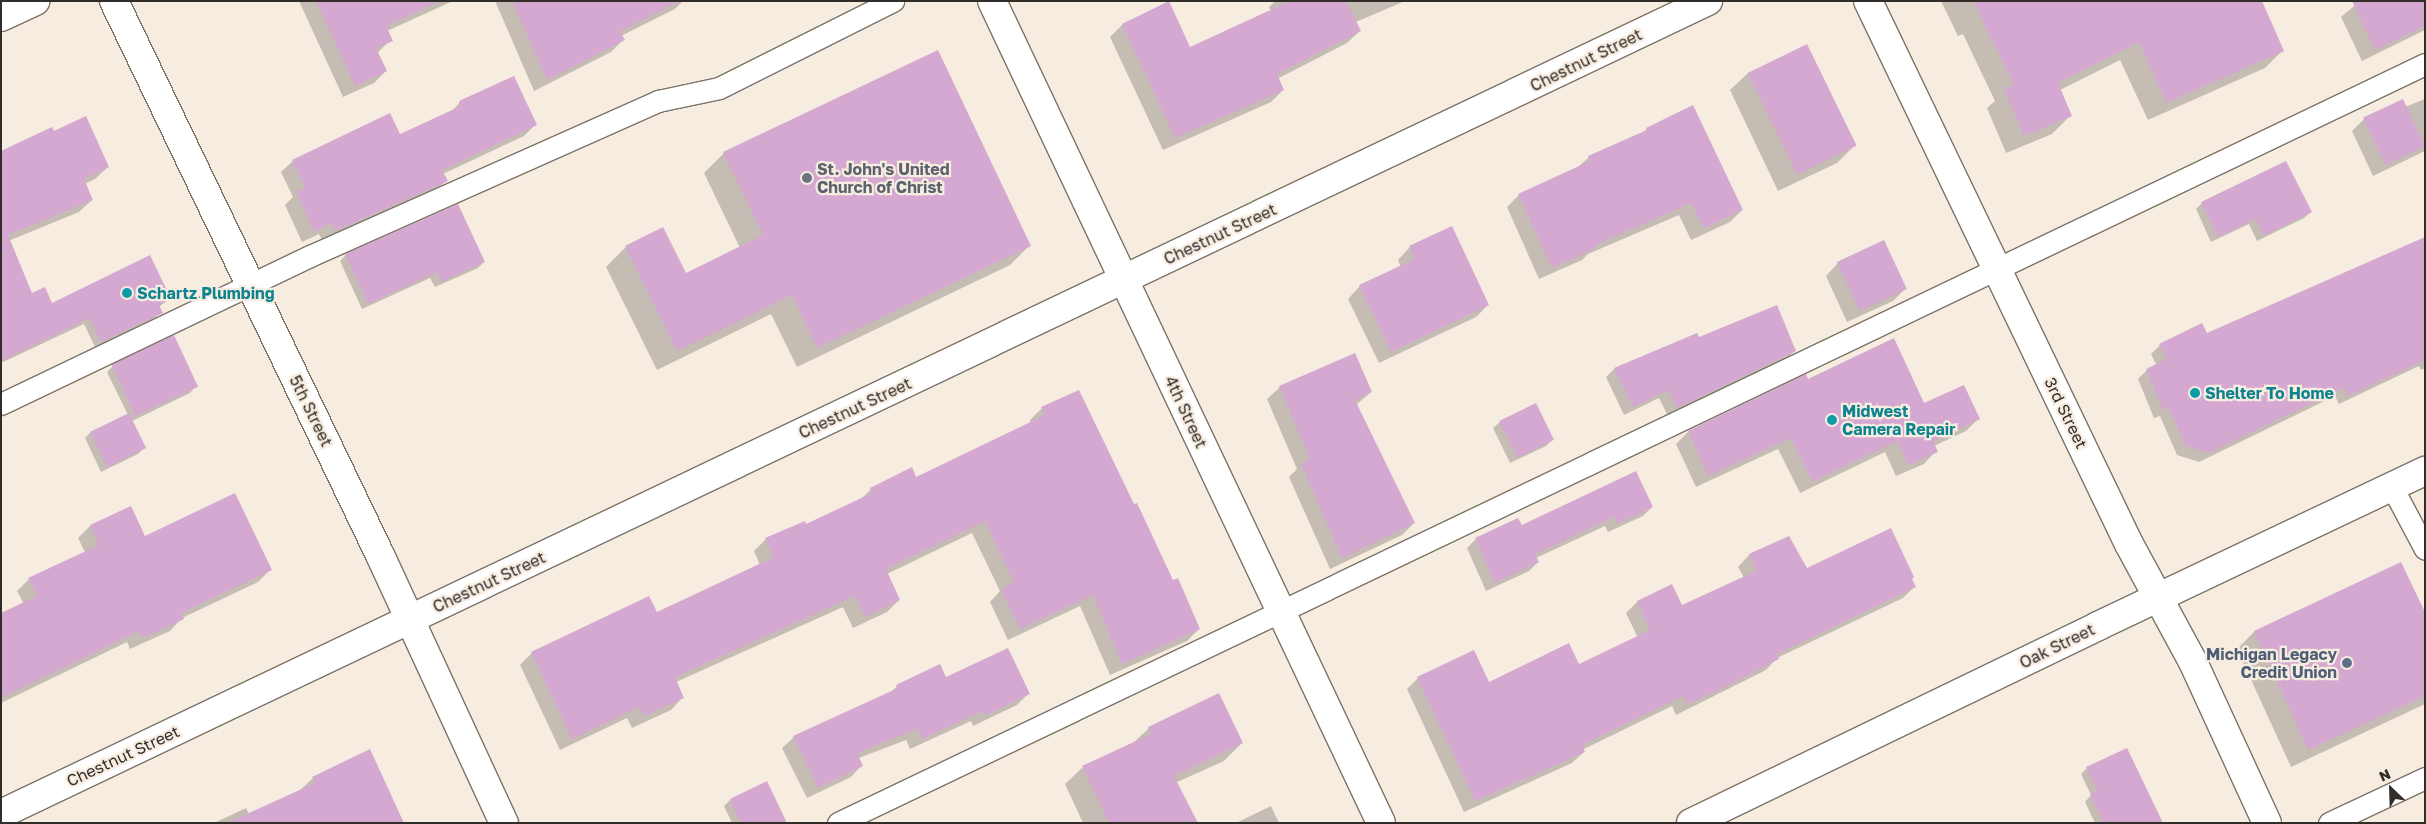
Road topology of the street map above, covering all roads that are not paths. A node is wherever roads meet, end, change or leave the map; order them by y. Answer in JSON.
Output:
{"nodes":[{"id":1,"x":35,"y":1,"type":"edge"},
{"id":2,"x":114,"y":1,"type":"edge"},
{"id":3,"x":893,"y":1,"type":"edge"},
{"id":4,"x":992,"y":1,"type":"edge"},
{"id":5,"x":1708,"y":1,"type":"edge"},
{"id":6,"x":1868,"y":1,"type":"edge"},
{"id":7,"x":1,"y":17,"type":"edge"},
{"id":8,"x":2425,"y":64,"type":"edge"},
{"id":9,"x":1996,"y":268,"type":"junction"},
{"id":10,"x":1124,"y":280,"type":"junction"},
{"id":11,"x":250,"y":284,"type":"junction"},
{"id":12,"x":1,"y":404,"type":"edge"},
{"id":13,"x":2425,"y":472,"type":"edge"},
{"id":14,"x":2392,"y":487,"type":"junction"},
{"id":15,"x":2425,"y":549,"type":"edge"},
{"id":16,"x":2158,"y":598,"type":"junction"},
{"id":17,"x":1281,"y":612,"type":"junction"},
{"id":18,"x":408,"y":621,"type":"junction"},
{"id":19,"x":2425,"y":778,"type":"edge"},
{"id":20,"x":1,"y":814,"type":"edge"},
{"id":21,"x":504,"y":823,"type":"edge"},
{"id":22,"x":838,"y":823,"type":"edge"},
{"id":23,"x":1381,"y":823,"type":"edge"},
{"id":24,"x":1692,"y":823,"type":"edge"},
{"id":25,"x":2267,"y":823,"type":"edge"},
{"id":26,"x":2329,"y":823,"type":"edge"}],
"edges":[{"from":1,"to":7,"type":"street"},
{"from":2,"to":11,"type":"street","name":"5th Street"},
{"from":3,"to":11,"type":"lane"},
{"from":4,"to":10,"type":"street","name":"4th Street"},
{"from":5,"to":10,"type":"street","name":"Chestnut Street"},
{"from":6,"to":9,"type":"street","name":"3rd Street"},
{"from":8,"to":9,"type":"lane"},
{"from":9,"to":16,"type":"street","name":"3rd Street"},
{"from":9,"to":17,"type":"lane"},
{"from":10,"to":17,"type":"street","name":"4th Street"},
{"from":10,"to":18,"type":"street","name":"Chestnut Street"},
{"from":11,"to":12,"type":"lane"},
{"from":11,"to":18,"type":"street","name":"5th Street"},
{"from":13,"to":14,"type":"street","name":"Oak Street"},
{"from":14,"to":15,"type":"lane"},
{"from":14,"to":16,"type":"street","name":"Oak Street"},
{"from":16,"to":24,"type":"street","name":"Oak Street"},
{"from":16,"to":25,"type":"street","name":"3rd Street"},
{"from":17,"to":22,"type":"lane"},
{"from":17,"to":23,"type":"street","name":"4th Street"},
{"from":18,"to":20,"type":"street","name":"Chestnut Street"},
{"from":18,"to":21,"type":"street","name":"5th Street"},
{"from":19,"to":26,"type":"lane"}]}
